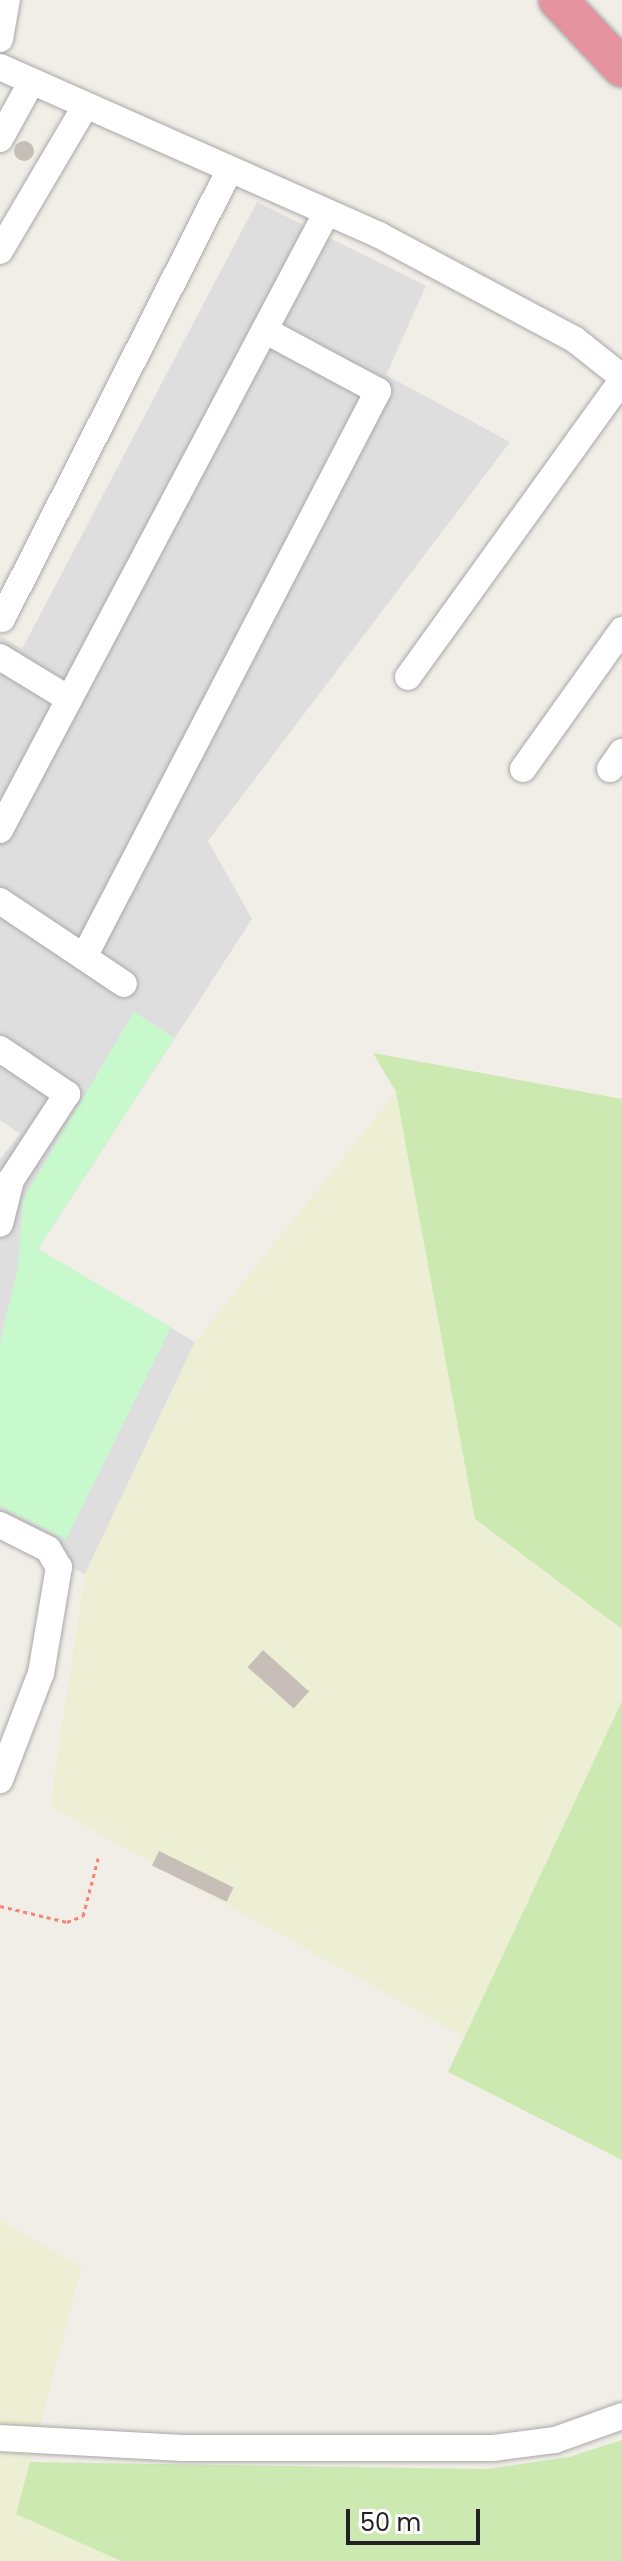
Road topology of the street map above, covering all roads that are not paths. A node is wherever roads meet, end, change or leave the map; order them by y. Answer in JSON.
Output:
{"nodes":[{"id":1,"x":7,"y":0,"type":"edge"},
{"id":2,"x":558,"y":0,"type":"edge"},
{"id":3,"x":0,"y":39,"type":"edge"},
{"id":4,"x":0,"y":67,"type":"edge"},
{"id":5,"x":622,"y":68,"type":"edge"},
{"id":6,"x":32,"y":81,"type":"junction"},
{"id":7,"x":86,"y":105,"type":"junction"},
{"id":8,"x":0,"y":139,"type":"edge"},
{"id":9,"x":230,"y":169,"type":"junction"},
{"id":10,"x":327,"y":212,"type":"junction"},
{"id":11,"x":0,"y":251,"type":"edge"},
{"id":12,"x":264,"y":330,"type":"junction"},
{"id":13,"x":622,"y":379,"type":"edge"},
{"id":14,"x":2,"y":619,"type":"dead end"},
{"id":15,"x":622,"y":630,"type":"edge"},
{"id":16,"x":0,"y":657,"type":"edge"},
{"id":17,"x":408,"y":677,"type":"dead end"},
{"id":18,"x":69,"y":699,"type":"junction"},
{"id":19,"x":523,"y":769,"type":"dead end"},
{"id":20,"x":0,"y":830,"type":"edge"},
{"id":21,"x":0,"y":901,"type":"edge"},
{"id":22,"x":84,"y":957,"type":"junction"},
{"id":23,"x":124,"y":984,"type":"dead end"},
{"id":24,"x":0,"y":1049,"type":"edge"},
{"id":25,"x":0,"y":1224,"type":"edge"},
{"id":26,"x":0,"y":1525,"type":"edge"},
{"id":27,"x":0,"y":1780,"type":"edge"},
{"id":28,"x":622,"y":2416,"type":"edge"},
{"id":29,"x":0,"y":2438,"type":"edge"}],
"edges":[{"from":1,"to":3,"type":"street"},
{"from":2,"to":5,"type":"highway"},
{"from":4,"to":6,"type":"street"},
{"from":6,"to":7,"type":"street"},
{"from":6,"to":8,"type":"street"},
{"from":7,"to":9,"type":"street"},
{"from":7,"to":11,"type":"street"},
{"from":9,"to":10,"type":"street"},
{"from":9,"to":14,"type":"street"},
{"from":10,"to":12,"type":"street"},
{"from":10,"to":13,"type":"street"},
{"from":12,"to":18,"type":"street"},
{"from":12,"to":22,"type":"street"},
{"from":13,"to":17,"type":"street"},
{"from":15,"to":19,"type":"street"},
{"from":16,"to":18,"type":"street"},
{"from":18,"to":20,"type":"street"},
{"from":21,"to":22,"type":"street"},
{"from":22,"to":23,"type":"street"},
{"from":24,"to":25,"type":"street"},
{"from":26,"to":27,"type":"street"},
{"from":28,"to":29,"type":"street"}]}
